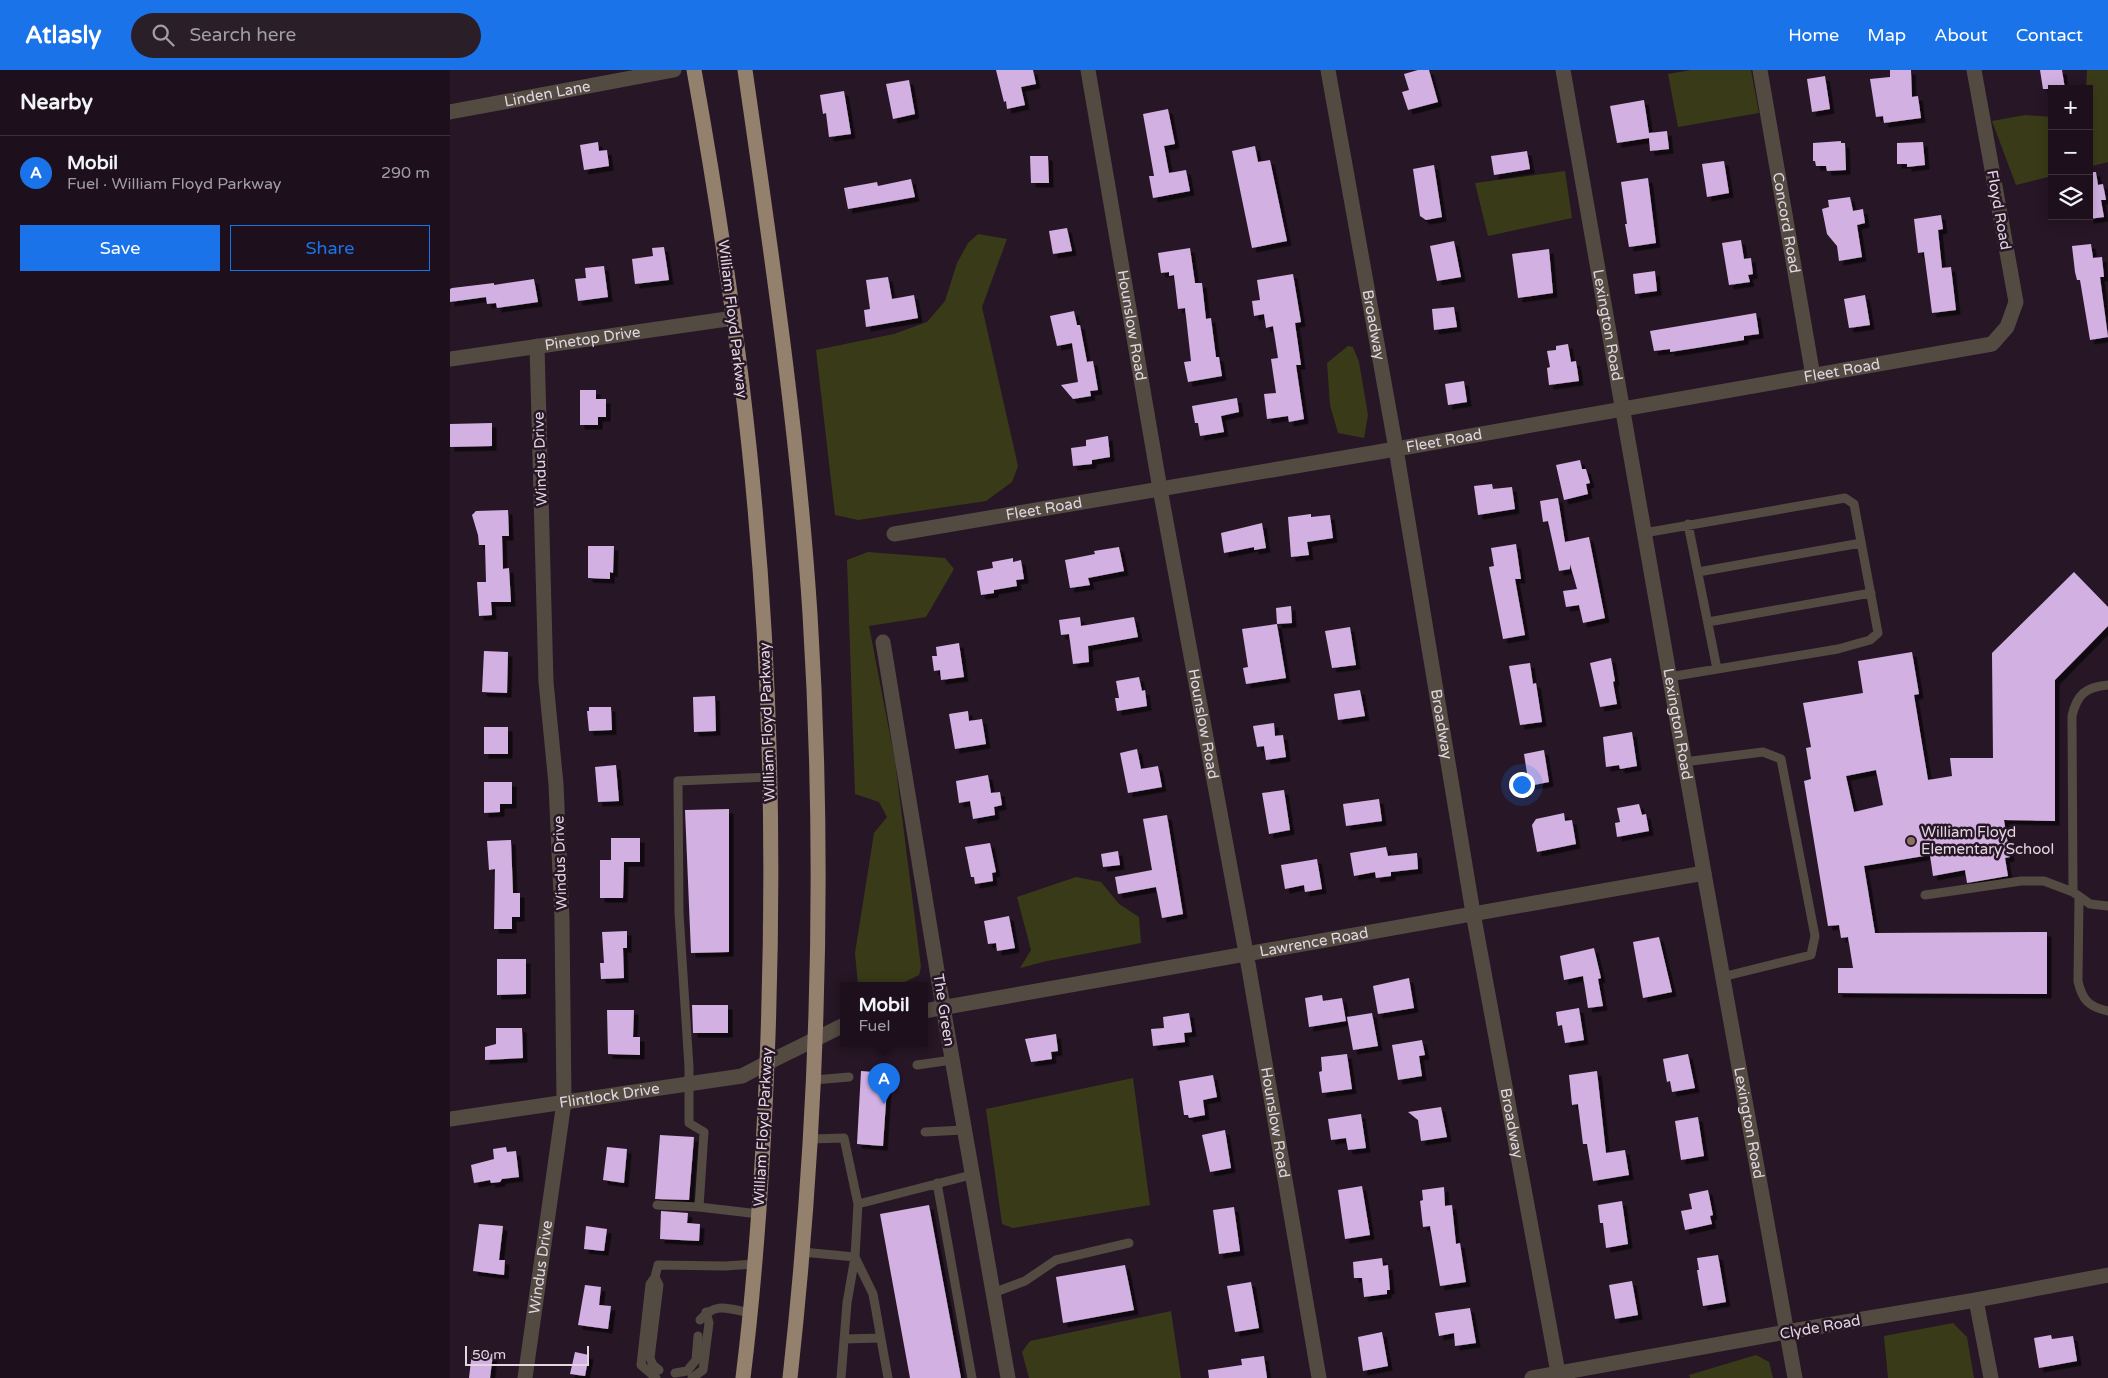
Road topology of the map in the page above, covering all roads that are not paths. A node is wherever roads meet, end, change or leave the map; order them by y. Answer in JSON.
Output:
{"nodes":[{"id":1,"x":674,"y":70,"type":"edge"},
{"id":2,"x":694,"y":70,"type":"edge"},
{"id":3,"x":745,"y":70,"type":"edge"},
{"id":4,"x":1088,"y":70,"type":"edge"},
{"id":5,"x":1328,"y":70,"type":"edge"},
{"id":6,"x":1563,"y":70,"type":"edge"},
{"id":7,"x":1760,"y":70,"type":"edge"},
{"id":8,"x":1974,"y":70,"type":"edge"},
{"id":9,"x":450,"y":112,"type":"edge"},
{"id":10,"x":734,"y":318,"type":"junction"},
{"id":11,"x":1992,"y":344,"type":"joint"},
{"id":12,"x":537,"y":346,"type":"junction"},
{"id":13,"x":450,"y":359,"type":"edge"},
{"id":14,"x":1814,"y":376,"type":"junction"},
{"id":15,"x":1623,"y":408,"type":"junction"},
{"id":16,"x":1396,"y":449,"type":"junction"},
{"id":17,"x":1160,"y":489,"type":"junction"},
{"id":18,"x":1688,"y":524,"type":"junction"},
{"id":19,"x":1644,"y":533,"type":"junction"},
{"id":20,"x":894,"y":534,"type":"dead end"},
{"id":21,"x":1861,"y":543,"type":"junction"},
{"id":22,"x":1698,"y":572,"type":"junction"},
{"id":23,"x":1870,"y":593,"type":"junction"},
{"id":24,"x":1708,"y":622,"type":"junction"},
{"id":25,"x":883,"y":642,"type":"dead end"},
{"id":26,"x":1717,"y":669,"type":"junction"},
{"id":27,"x":1669,"y":677,"type":"junction"},
{"id":28,"x":2108,"y":685,"type":"edge"},
{"id":29,"x":1684,"y":762,"type":"junction"},
{"id":30,"x":770,"y":777,"type":"junction"},
{"id":31,"x":1704,"y":873,"type":"junction"},
{"id":32,"x":2076,"y":894,"type":"junction"},
{"id":33,"x":1925,"y":895,"type":"dead end"},
{"id":34,"x":2108,"y":906,"type":"edge"},
{"id":35,"x":1473,"y":913,"type":"junction"},
{"id":36,"x":1246,"y":953,"type":"junction"},
{"id":37,"x":1722,"y":977,"type":"junction"},
{"id":38,"x":943,"y":1007,"type":"junction"},
{"id":39,"x":928,"y":1010,"type":"edge"},
{"id":40,"x":2108,"y":1011,"type":"edge"},
{"id":41,"x":840,"y":1027,"type":"edge"},
{"id":42,"x":816,"y":1039,"type":"junction"},
{"id":43,"x":952,"y":1060,"type":"junction"},
{"id":44,"x":767,"y":1063,"type":"junction"},
{"id":45,"x":916,"y":1065,"type":"dead end"},
{"id":46,"x":849,"y":1077,"type":"dead end"},
{"id":47,"x":814,"y":1080,"type":"junction"},
{"id":48,"x":690,"y":1084,"type":"junction"},
{"id":49,"x":564,"y":1102,"type":"junction"},
{"id":50,"x":450,"y":1119,"type":"edge"},
{"id":51,"x":963,"y":1130,"type":"junction"},
{"id":52,"x":925,"y":1132,"type":"dead end"},
{"id":53,"x":810,"y":1139,"type":"junction"},
{"id":54,"x":971,"y":1175,"type":"junction"},
{"id":55,"x":937,"y":1183,"type":"junction"},
{"id":56,"x":858,"y":1204,"type":"junction"},
{"id":57,"x":657,"y":1205,"type":"dead end"},
{"id":58,"x":699,"y":1208,"type":"junction"},
{"id":59,"x":759,"y":1214,"type":"junction"},
{"id":60,"x":1129,"y":1243,"type":"dead end"},
{"id":61,"x":802,"y":1252,"type":"junction"},
{"id":62,"x":855,"y":1256,"type":"junction"},
{"id":63,"x":755,"y":1264,"type":"junction"},
{"id":64,"x":2108,"y":1275,"type":"edge"},
{"id":65,"x":993,"y":1293,"type":"junction"},
{"id":66,"x":1976,"y":1300,"type":"junction"},
{"id":67,"x":750,"y":1313,"type":"junction"},
{"id":68,"x":1786,"y":1332,"type":"junction"},
{"id":69,"x":698,"y":1336,"type":"dead end"},
{"id":70,"x":881,"y":1338,"type":"junction"},
{"id":71,"x":844,"y":1339,"type":"junction"},
{"id":72,"x":675,"y":1373,"type":"dead end"},
{"id":73,"x":657,"y":1374,"type":"edge"},
{"id":74,"x":1559,"y":1376,"type":"edge"},
{"id":75,"x":525,"y":1378,"type":"edge"},
{"id":76,"x":692,"y":1378,"type":"edge"},
{"id":77,"x":743,"y":1378,"type":"edge"},
{"id":78,"x":790,"y":1378,"type":"edge"},
{"id":79,"x":841,"y":1378,"type":"edge"},
{"id":80,"x":888,"y":1378,"type":"edge"},
{"id":81,"x":972,"y":1378,"type":"edge"},
{"id":82,"x":1008,"y":1378,"type":"edge"},
{"id":83,"x":1319,"y":1378,"type":"edge"},
{"id":84,"x":1532,"y":1378,"type":"edge"},
{"id":85,"x":1795,"y":1378,"type":"edge"},
{"id":86,"x":1991,"y":1378,"type":"edge"}],
"edges":[{"from":1,"to":9,"type":"street","name":"Linden Lane"},
{"from":2,"to":10,"type":"highway","name":"William Floyd Parkway"},
{"from":3,"to":42,"type":"highway"},
{"from":4,"to":17,"type":"street","name":"Hounslow Road"},
{"from":5,"to":16,"type":"street","name":"Broadway"},
{"from":6,"to":15,"type":"street","name":"Lexington Road"},
{"from":7,"to":14,"type":"street","name":"Concord Road"},
{"from":8,"to":11,"type":"street","name":"Floyd Road"},
{"from":10,"to":12,"type":"street","name":"Pinetop Drive"},
{"from":10,"to":30,"type":"highway","name":"William Floyd Parkway"},
{"from":11,"to":14,"type":"street","name":"Fleet Road"},
{"from":12,"to":13,"type":"street","name":"Pinetop Drive"},
{"from":12,"to":49,"type":"street","name":"Windus Drive"},
{"from":14,"to":15,"type":"street","name":"Fleet Road"},
{"from":15,"to":16,"type":"street","name":"Fleet Road"},
{"from":15,"to":19,"type":"street","name":"Lexington Road"},
{"from":16,"to":17,"type":"street","name":"Fleet Road"},
{"from":16,"to":35,"type":"street","name":"Broadway"},
{"from":17,"to":20,"type":"street","name":"Fleet Road"},
{"from":17,"to":36,"type":"street","name":"Hounslow Road"},
{"from":18,"to":19,"type":"lane"},
{"from":18,"to":21,"type":"lane"},
{"from":18,"to":22,"type":"lane"},
{"from":19,"to":27,"type":"street","name":"Lexington Road"},
{"from":21,"to":22,"type":"lane"},
{"from":21,"to":23,"type":"lane"},
{"from":22,"to":24,"type":"lane"},
{"from":23,"to":24,"type":"lane"},
{"from":23,"to":26,"type":"lane"},
{"from":24,"to":26,"type":"lane"},
{"from":25,"to":38,"type":"street","name":"The Green"},
{"from":26,"to":27,"type":"lane"},
{"from":27,"to":29,"type":"street","name":"Lexington Road"},
{"from":28,"to":32,"type":"lane"},
{"from":29,"to":31,"type":"street","name":"Lexington Road"},
{"from":29,"to":37,"type":"lane"},
{"from":30,"to":44,"type":"highway","name":"William Floyd Parkway"},
{"from":30,"to":48,"type":"lane"},
{"from":31,"to":35,"type":"street","name":"Lawrence Road"},
{"from":31,"to":37,"type":"street","name":"Lexington Road"},
{"from":32,"to":33,"type":"lane"},
{"from":32,"to":34,"type":"lane"},
{"from":32,"to":40,"type":"lane"},
{"from":35,"to":36,"type":"street","name":"Lawrence Road"},
{"from":35,"to":74,"type":"street","name":"Broadway"},
{"from":36,"to":38,"type":"street","name":"Lawrence Road"},
{"from":36,"to":83,"type":"street","name":"Hounslow Road"},
{"from":37,"to":68,"type":"street","name":"Lexington Road"},
{"from":38,"to":39,"type":"street","name":"Lawrence Road"},
{"from":38,"to":43,"type":"street","name":"The Green"},
{"from":41,"to":42,"type":"street"},
{"from":42,"to":44,"type":"street"},
{"from":42,"to":47,"type":"highway"},
{"from":43,"to":45,"type":"lane"},
{"from":43,"to":51,"type":"street","name":"The Green"},
{"from":44,"to":48,"type":"street","name":"Flintlock Drive"},
{"from":44,"to":59,"type":"highway","name":"William Floyd Parkway"},
{"from":46,"to":47,"type":"lane"},
{"from":47,"to":53,"type":"highway"},
{"from":48,"to":49,"type":"street","name":"Flintlock Drive"},
{"from":48,"to":58,"type":"lane"},
{"from":49,"to":50,"type":"street","name":"Flintlock Drive"},
{"from":49,"to":75,"type":"street","name":"Windus Drive"},
{"from":51,"to":52,"type":"lane"},
{"from":51,"to":54,"type":"street","name":"The Green"},
{"from":53,"to":56,"type":"lane"},
{"from":53,"to":61,"type":"highway"},
{"from":54,"to":55,"type":"lane"},
{"from":54,"to":65,"type":"street","name":"The Green"},
{"from":55,"to":56,"type":"lane"},
{"from":55,"to":81,"type":"lane"},
{"from":56,"to":62,"type":"lane"},
{"from":57,"to":58,"type":"lane"},
{"from":58,"to":59,"type":"lane"},
{"from":59,"to":63,"type":"highway","name":"William Floyd Parkway"},
{"from":60,"to":65,"type":"lane"},
{"from":61,"to":62,"type":"lane"},
{"from":61,"to":78,"type":"highway"},
{"from":62,"to":70,"type":"lane"},
{"from":62,"to":71,"type":"lane"},
{"from":63,"to":67,"type":"highway","name":"William Floyd Parkway"},
{"from":63,"to":73,"type":"lane"},
{"from":64,"to":66,"type":"street","name":"Clyde Road"},
{"from":65,"to":82,"type":"street","name":"The Green"},
{"from":66,"to":68,"type":"street","name":"Clyde Road"},
{"from":66,"to":86,"type":"street"},
{"from":67,"to":76,"type":"lane"},
{"from":67,"to":77,"type":"highway","name":"William Floyd Parkway"},
{"from":68,"to":74,"type":"street","name":"Clyde Road"},
{"from":68,"to":85,"type":"street","name":"Lexington Road"},
{"from":69,"to":72,"type":"lane"},
{"from":70,"to":71,"type":"lane"},
{"from":70,"to":80,"type":"lane"},
{"from":71,"to":79,"type":"lane"},
{"from":74,"to":84,"type":"street","name":"Clyde Road"}]}
